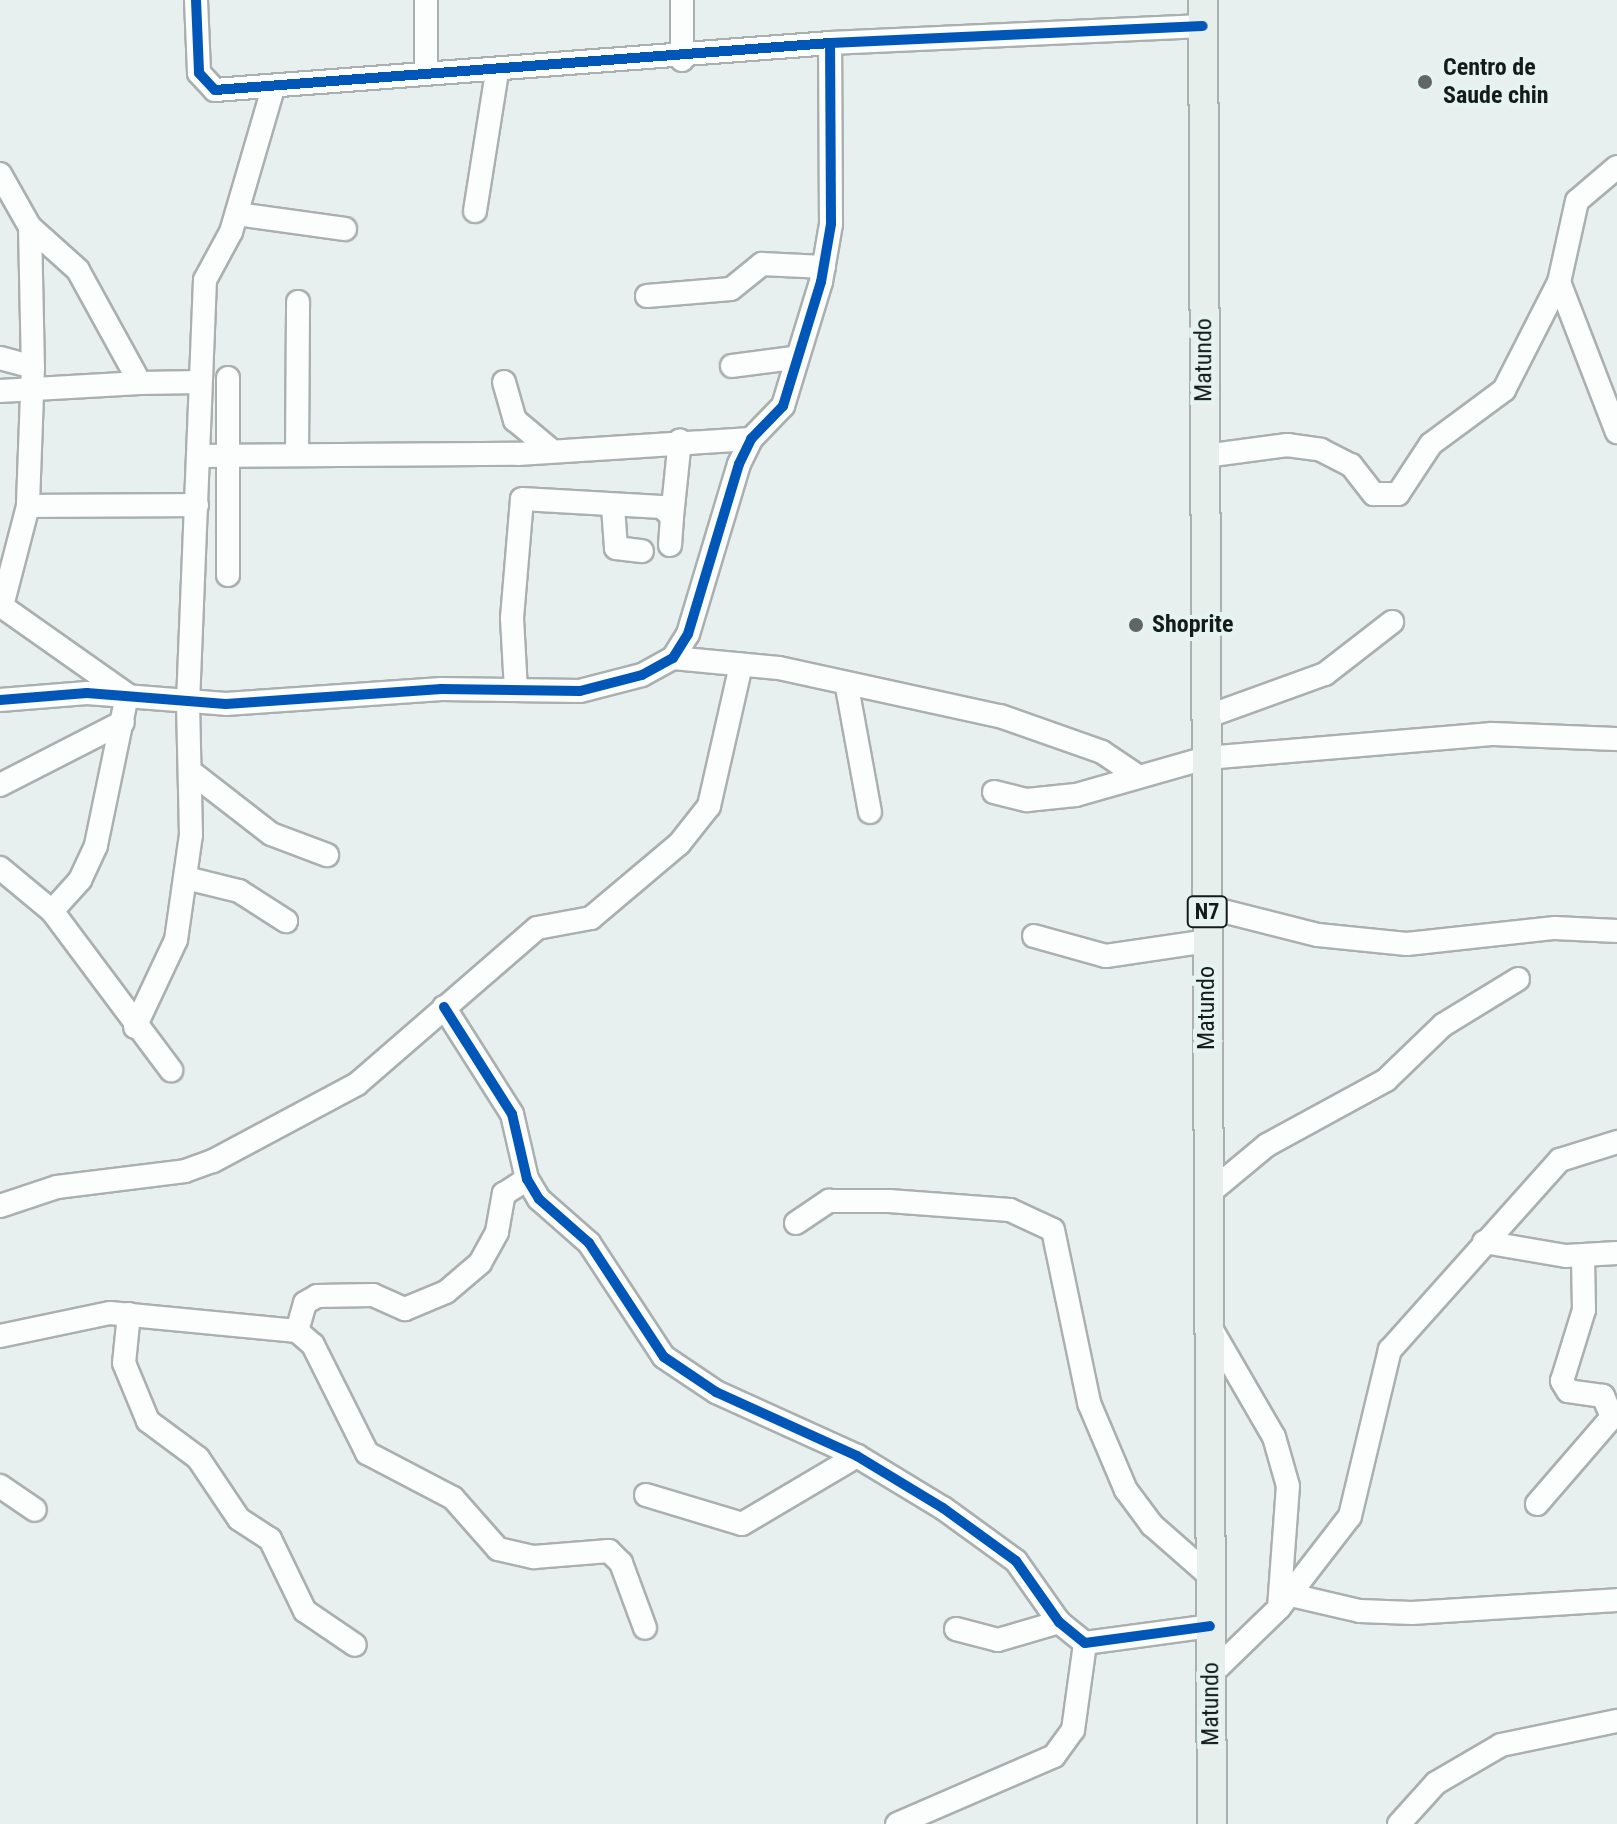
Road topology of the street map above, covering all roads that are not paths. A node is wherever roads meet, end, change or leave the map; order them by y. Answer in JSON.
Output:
{"nodes":[{"id":1,"x":196,"y":0,"type":"edge"},
{"id":2,"x":426,"y":0,"type":"edge"},
{"id":3,"x":682,"y":0,"type":"edge"},
{"id":4,"x":1203,"y":13,"type":"edge"},
{"id":5,"x":830,"y":43,"type":"junction"},
{"id":6,"x":682,"y":60,"type":"junction"},
{"id":7,"x":426,"y":70,"type":"junction"},
{"id":8,"x":497,"y":72,"type":"junction"},
{"id":9,"x":273,"y":88,"type":"junction"},
{"id":10,"x":1617,"y":167,"type":"edge"},
{"id":11,"x":0,"y":174,"type":"edge"},
{"id":12,"x":475,"y":211,"type":"dead end"},
{"id":13,"x":237,"y":214,"type":"junction"},
{"id":14,"x":30,"y":227,"type":"junction"},
{"id":15,"x":345,"y":229,"type":"dead end"},
{"id":16,"x":824,"y":267,"type":"junction"},
{"id":17,"x":1559,"y":282,"type":"junction"},
{"id":18,"x":647,"y":296,"type":"dead end"},
{"id":19,"x":298,"y":302,"type":"dead end"},
{"id":20,"x":0,"y":358,"type":"edge"},
{"id":21,"x":793,"y":358,"type":"junction"},
{"id":22,"x":732,"y":366,"type":"dead end"},
{"id":23,"x":32,"y":377,"type":"junction"},
{"id":24,"x":228,"y":378,"type":"dead end"},
{"id":25,"x":200,"y":382,"type":"junction"},
{"id":26,"x":504,"y":382,"type":"dead end"},
{"id":27,"x":140,"y":383,"type":"junction"},
{"id":28,"x":0,"y":391,"type":"edge"},
{"id":29,"x":1617,"y":432,"type":"edge"},
{"id":30,"x":751,"y":439,"type":"junction"},
{"id":31,"x":680,"y":440,"type":"junction"},
{"id":32,"x":551,"y":450,"type":"junction"},
{"id":33,"x":297,"y":455,"type":"junction"},
{"id":34,"x":198,"y":456,"type":"junction"},
{"id":35,"x":227,"y":456,"type":"junction"},
{"id":36,"x":1205,"y":456,"type":"junction"},
{"id":37,"x":197,"y":505,"type":"junction"},
{"id":38,"x":28,"y":506,"type":"junction"},
{"id":39,"x":613,"y":507,"type":"junction"},
{"id":40,"x":672,"y":517,"type":"junction"},
{"id":41,"x":670,"y":545,"type":"dead end"},
{"id":42,"x":642,"y":551,"type":"dead end"},
{"id":43,"x":228,"y":575,"type":"dead end"},
{"id":44,"x":1,"y":605,"type":"edge"},
{"id":45,"x":1392,"y":622,"type":"dead end"},
{"id":46,"x":673,"y":658,"type":"junction"},
{"id":47,"x":741,"y":665,"type":"junction"},
{"id":48,"x":847,"y":687,"type":"junction"},
{"id":49,"x":516,"y":690,"type":"junction"},
{"id":50,"x":127,"y":695,"type":"junction"},
{"id":51,"x":0,"y":700,"type":"edge"},
{"id":52,"x":188,"y":703,"type":"junction"},
{"id":53,"x":1206,"y":717,"type":"junction"},
{"id":54,"x":123,"y":722,"type":"junction"},
{"id":55,"x":1617,"y":739,"type":"edge"},
{"id":56,"x":1206,"y":758,"type":"junction"},
{"id":57,"x":1135,"y":774,"type":"junction"},
{"id":58,"x":195,"y":775,"type":"junction"},
{"id":59,"x":0,"y":785,"type":"edge"},
{"id":60,"x":994,"y":792,"type":"dead end"},
{"id":61,"x":870,"y":812,"type":"dead end"},
{"id":62,"x":327,"y":855,"type":"dead end"},
{"id":63,"x":0,"y":868,"type":"edge"},
{"id":64,"x":186,"y":878,"type":"junction"},
{"id":65,"x":1207,"y":907,"type":"junction"},
{"id":66,"x":52,"y":911,"type":"junction"},
{"id":67,"x":286,"y":921,"type":"dead end"},
{"id":68,"x":1617,"y":931,"type":"edge"},
{"id":69,"x":1034,"y":936,"type":"dead end"},
{"id":70,"x":1207,"y":941,"type":"junction"},
{"id":71,"x":1518,"y":979,"type":"dead end"},
{"id":72,"x":444,"y":1007,"type":"junction"},
{"id":73,"x":135,"y":1027,"type":"junction"},
{"id":74,"x":171,"y":1070,"type":"dead end"},
{"id":75,"x":1617,"y":1142,"type":"edge"},
{"id":76,"x":527,"y":1179,"type":"junction"},
{"id":77,"x":1208,"y":1194,"type":"junction"},
{"id":78,"x":0,"y":1206,"type":"edge"},
{"id":79,"x":796,"y":1223,"type":"dead end"},
{"id":80,"x":1484,"y":1242,"type":"junction"},
{"id":81,"x":1617,"y":1253,"type":"edge"},
{"id":82,"x":1583,"y":1256,"type":"junction"},
{"id":83,"x":129,"y":1314,"type":"junction"},
{"id":84,"x":1212,"y":1330,"type":"junction"},
{"id":85,"x":297,"y":1331,"type":"junction"},
{"id":86,"x":0,"y":1336,"type":"edge"},
{"id":87,"x":857,"y":1456,"type":"junction"},
{"id":88,"x":0,"y":1486,"type":"edge"},
{"id":89,"x":646,"y":1495,"type":"dead end"},
{"id":90,"x":1537,"y":1504,"type":"dead end"},
{"id":91,"x":35,"y":1510,"type":"dead end"},
{"id":92,"x":1210,"y":1576,"type":"junction"},
{"id":93,"x":1617,"y":1600,"type":"edge"},
{"id":94,"x":1285,"y":1602,"type":"junction"},
{"id":95,"x":1059,"y":1622,"type":"junction"},
{"id":96,"x":1210,"y":1626,"type":"junction"},
{"id":97,"x":645,"y":1628,"type":"dead end"},
{"id":98,"x":956,"y":1629,"type":"dead end"},
{"id":99,"x":1085,"y":1643,"type":"junction"},
{"id":100,"x":355,"y":1645,"type":"dead end"},
{"id":101,"x":1211,"y":1674,"type":"junction"},
{"id":102,"x":1617,"y":1721,"type":"edge"},
{"id":103,"x":897,"y":1824,"type":"edge"},
{"id":104,"x":1212,"y":1824,"type":"edge"},
{"id":105,"x":1399,"y":1824,"type":"edge"}],
"edges":[{"from":1,"to":9,"type":"street"},
{"from":2,"to":7,"type":"street"},
{"from":3,"to":6,"type":"street"},
{"from":4,"to":5,"type":"street"},
{"from":4,"to":36,"type":"main road","name":"Matundo","number":"N7"},
{"from":5,"to":6,"type":"street"},
{"from":5,"to":16,"type":"street"},
{"from":6,"to":8,"type":"street"},
{"from":7,"to":8,"type":"street"},
{"from":7,"to":9,"type":"street"},
{"from":8,"to":12,"type":"street"},
{"from":9,"to":13,"type":"street"},
{"from":10,"to":17,"type":"street"},
{"from":11,"to":14,"type":"street"},
{"from":13,"to":15,"type":"street"},
{"from":13,"to":25,"type":"street"},
{"from":14,"to":23,"type":"street"},
{"from":14,"to":27,"type":"street"},
{"from":16,"to":18,"type":"street"},
{"from":16,"to":21,"type":"street"},
{"from":17,"to":29,"type":"street"},
{"from":17,"to":36,"type":"street"},
{"from":19,"to":33,"type":"street"},
{"from":20,"to":23,"type":"street"},
{"from":21,"to":22,"type":"street"},
{"from":21,"to":30,"type":"street"},
{"from":23,"to":27,"type":"street"},
{"from":23,"to":28,"type":"street"},
{"from":23,"to":38,"type":"street"},
{"from":24,"to":35,"type":"street"},
{"from":25,"to":27,"type":"street"},
{"from":25,"to":34,"type":"street"},
{"from":26,"to":32,"type":"street"},
{"from":30,"to":31,"type":"street"},
{"from":30,"to":46,"type":"street"},
{"from":31,"to":32,"type":"street"},
{"from":31,"to":40,"type":"street"},
{"from":32,"to":33,"type":"street"},
{"from":33,"to":35,"type":"street"},
{"from":34,"to":35,"type":"street"},
{"from":34,"to":37,"type":"street"},
{"from":35,"to":43,"type":"street"},
{"from":36,"to":53,"type":"main road","name":"Matundo","number":"N7"},
{"from":37,"to":38,"type":"street"},
{"from":37,"to":52,"type":"street"},
{"from":38,"to":44,"type":"street"},
{"from":39,"to":40,"type":"street"},
{"from":39,"to":42,"type":"street"},
{"from":39,"to":49,"type":"street"},
{"from":40,"to":41,"type":"street"},
{"from":44,"to":50,"type":"street"},
{"from":45,"to":53,"type":"street"},
{"from":46,"to":47,"type":"street"},
{"from":46,"to":49,"type":"street"},
{"from":47,"to":48,"type":"street"},
{"from":47,"to":72,"type":"street"},
{"from":48,"to":57,"type":"street"},
{"from":48,"to":61,"type":"street"},
{"from":49,"to":52,"type":"street"},
{"from":50,"to":51,"type":"street"},
{"from":50,"to":52,"type":"street"},
{"from":50,"to":54,"type":"street"},
{"from":52,"to":58,"type":"street"},
{"from":53,"to":56,"type":"main road","name":"Matundo","number":"N7"},
{"from":54,"to":59,"type":"street"},
{"from":54,"to":66,"type":"street"},
{"from":55,"to":56,"type":"street"},
{"from":56,"to":57,"type":"street"},
{"from":56,"to":65,"type":"main road","name":"Matundo","number":"N7"},
{"from":57,"to":60,"type":"street"},
{"from":58,"to":62,"type":"street"},
{"from":58,"to":64,"type":"street"},
{"from":63,"to":66,"type":"street"},
{"from":64,"to":67,"type":"street"},
{"from":64,"to":73,"type":"street"},
{"from":65,"to":68,"type":"street"},
{"from":65,"to":70,"type":"main road","name":"Matundo","number":"N7"},
{"from":66,"to":73,"type":"street"},
{"from":69,"to":70,"type":"street"},
{"from":70,"to":77,"type":"main road","name":"Matundo","number":"N7"},
{"from":71,"to":77,"type":"street"},
{"from":72,"to":76,"type":"street"},
{"from":72,"to":78,"type":"street"},
{"from":73,"to":74,"type":"street"},
{"from":75,"to":80,"type":"street"},
{"from":76,"to":85,"type":"street"},
{"from":76,"to":87,"type":"street"},
{"from":77,"to":84,"type":"main road","name":"Matundo","number":"N7"},
{"from":79,"to":92,"type":"street"},
{"from":80,"to":82,"type":"street"},
{"from":80,"to":94,"type":"street"},
{"from":81,"to":82,"type":"street"},
{"from":82,"to":90,"type":"street"},
{"from":83,"to":85,"type":"street"},
{"from":83,"to":86,"type":"street"},
{"from":83,"to":100,"type":"street"},
{"from":84,"to":92,"type":"main road","name":"Matundo","number":"N7"},
{"from":84,"to":94,"type":"street"},
{"from":85,"to":97,"type":"street"},
{"from":87,"to":89,"type":"street"},
{"from":87,"to":95,"type":"street"},
{"from":88,"to":91,"type":"street"},
{"from":92,"to":96,"type":"main road","name":"Matundo","number":"N7"},
{"from":93,"to":94,"type":"street"},
{"from":94,"to":101,"type":"street"},
{"from":95,"to":98,"type":"street"},
{"from":95,"to":99,"type":"street"},
{"from":96,"to":99,"type":"street"},
{"from":96,"to":101,"type":"main road","name":"Matundo","number":"N7"},
{"from":99,"to":103,"type":"street"},
{"from":101,"to":104,"type":"main road","name":"Matundo","number":"N7"},
{"from":102,"to":105,"type":"street"}]}
